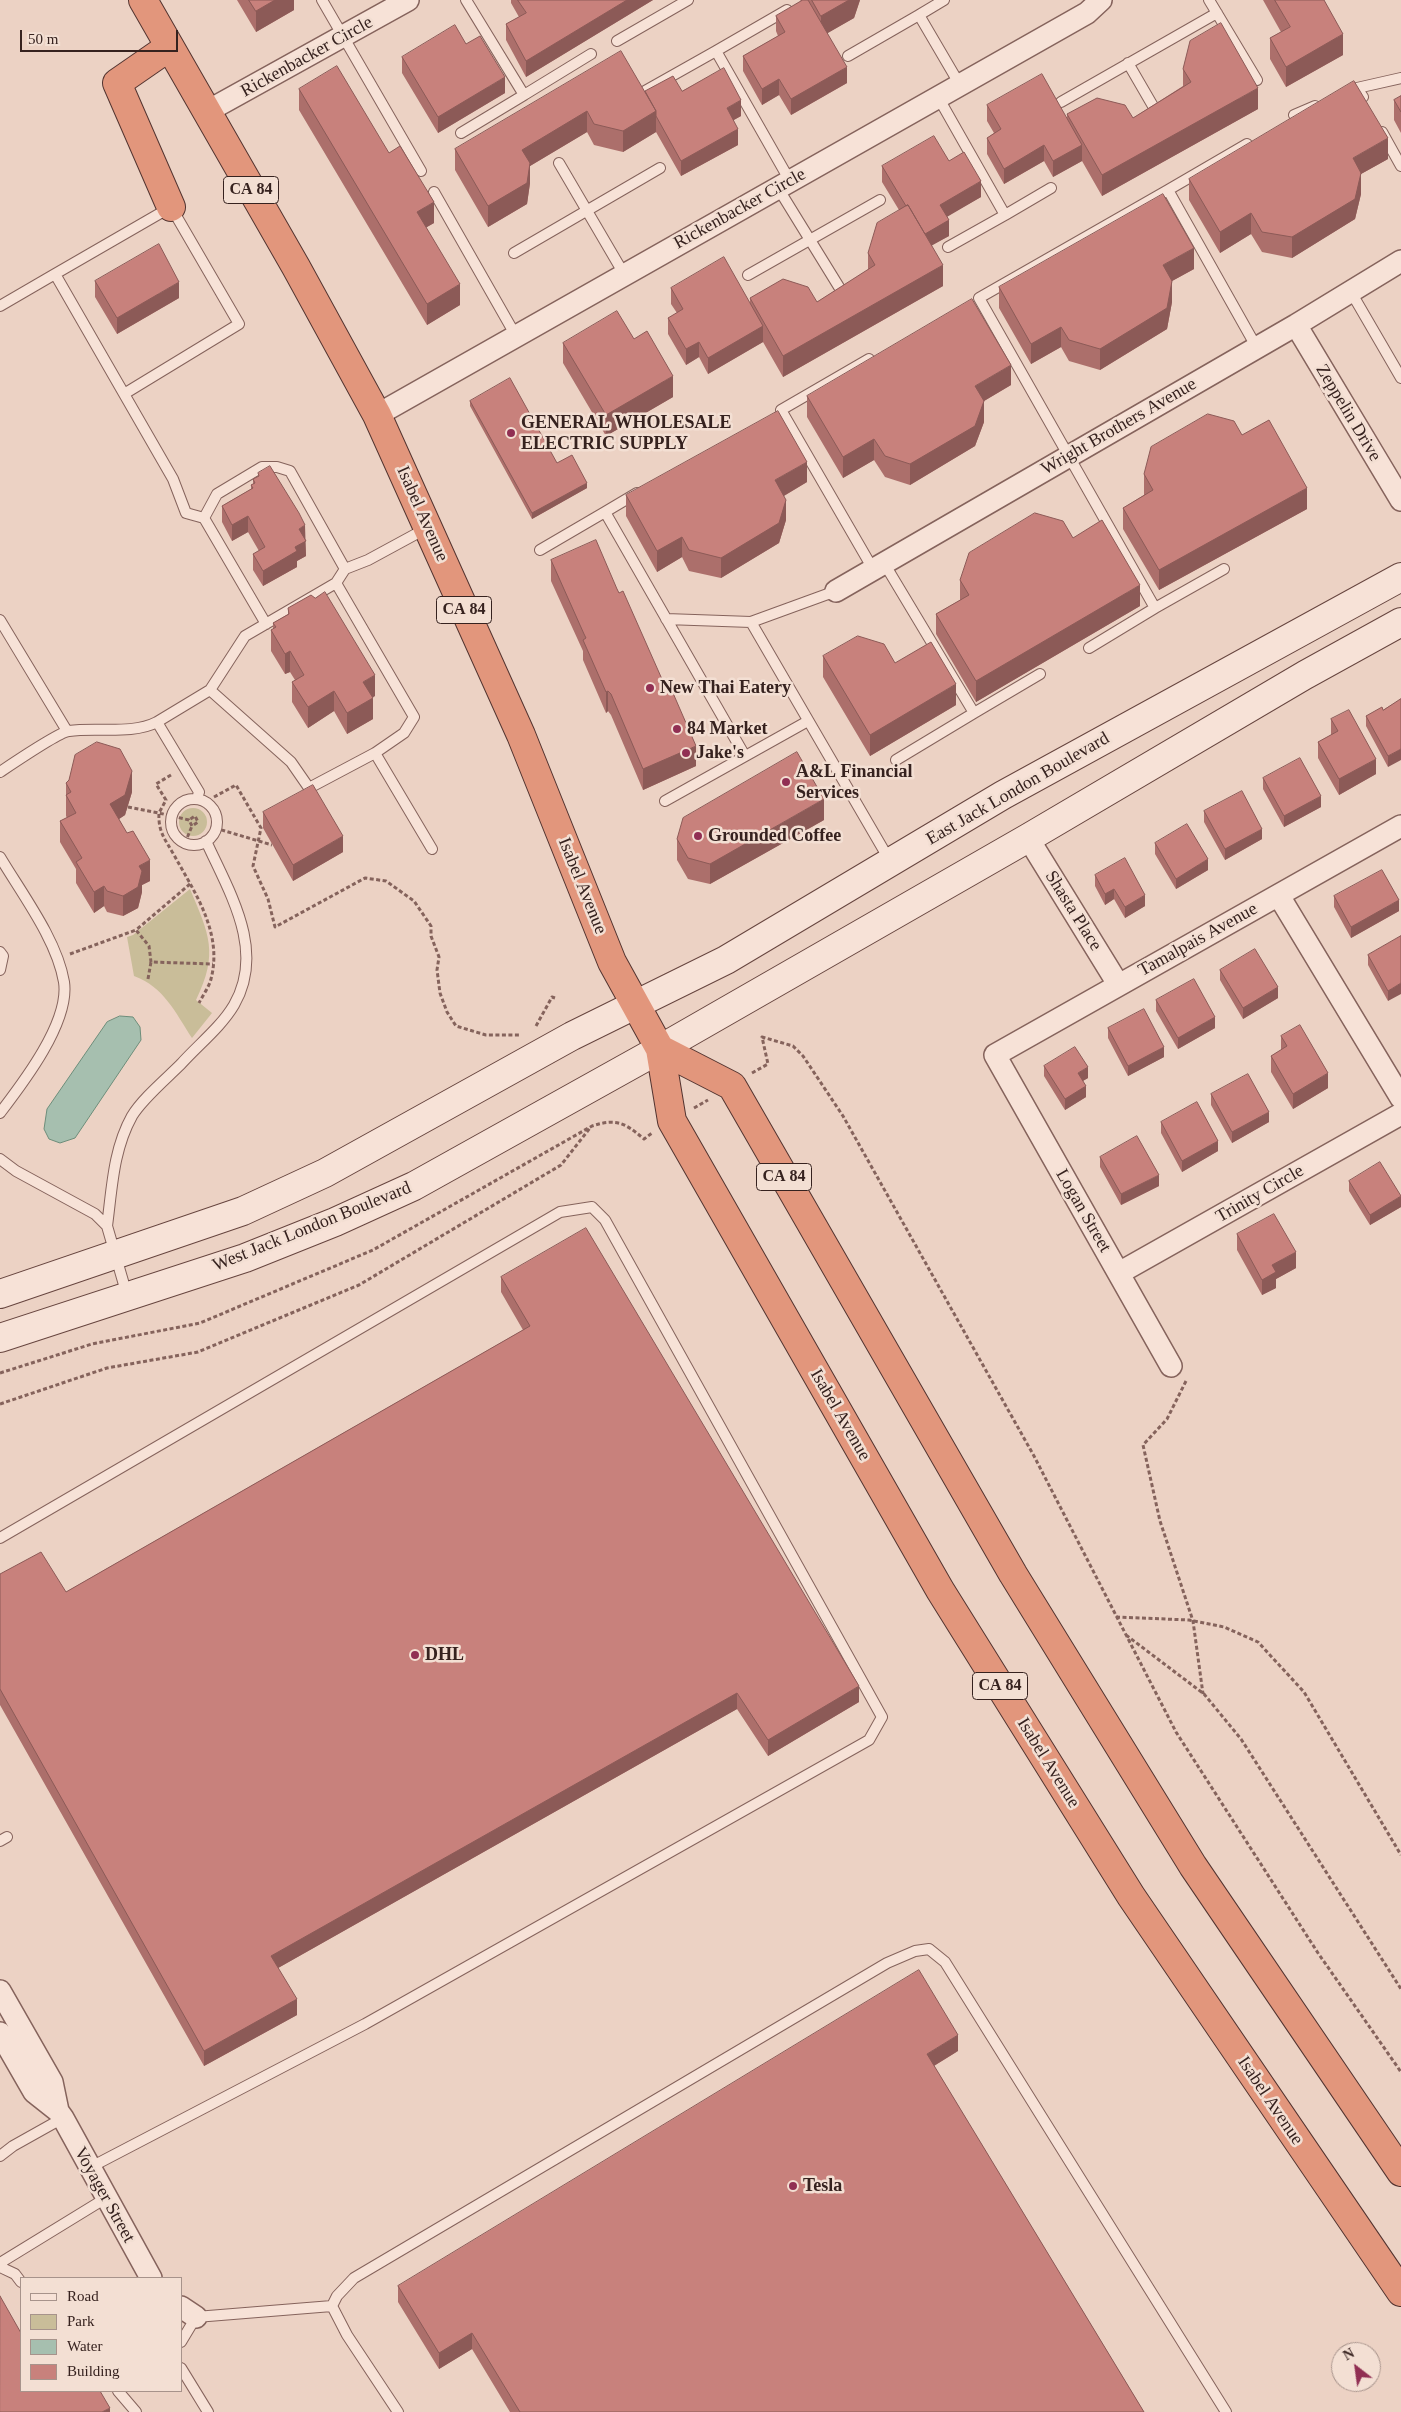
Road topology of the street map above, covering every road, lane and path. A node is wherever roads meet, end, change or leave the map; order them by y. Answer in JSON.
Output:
{"nodes":[{"id":1,"x":143,"y":0,"type":"edge"},
{"id":2,"x":322,"y":0,"type":"edge"},
{"id":3,"x":408,"y":0,"type":"edge"},
{"id":4,"x":466,"y":0,"type":"edge"},
{"id":5,"x":688,"y":0,"type":"edge"},
{"id":6,"x":944,"y":0,"type":"edge"},
{"id":7,"x":1210,"y":0,"type":"edge"},
{"id":8,"x":1089,"y":4,"type":"edge"},
{"id":9,"x":789,"y":9,"type":"edge"},
{"id":10,"x":1217,"y":12,"type":"junction"},
{"id":11,"x":919,"y":14,"type":"junction"},
{"id":12,"x":343,"y":36,"type":"junction"},
{"id":13,"x":617,"y":41,"type":"dead end"},
{"id":14,"x":169,"y":47,"type":"junction"},
{"id":15,"x":716,"y":51,"type":"junction"},
{"id":16,"x":591,"y":54,"type":"dead end"},
{"id":17,"x":848,"y":56,"type":"dead end"},
{"id":18,"x":1128,"y":63,"type":"junction"},
{"id":19,"x":1401,"y":78,"type":"edge"},
{"id":20,"x":1256,"y":80,"type":"edge"},
{"id":21,"x":960,"y":85,"type":"junction"},
{"id":22,"x":645,"y":91,"type":"edge"},
{"id":23,"x":524,"y":95,"type":"junction"},
{"id":24,"x":938,"y":97,"type":"junction"},
{"id":25,"x":1061,"y":102,"type":"dead end"},
{"id":26,"x":1321,"y":104,"type":"edge"},
{"id":27,"x":1367,"y":105,"type":"edge"},
{"id":28,"x":206,"y":112,"type":"junction"},
{"id":29,"x":1157,"y":113,"type":"edge"},
{"id":30,"x":1294,"y":115,"type":"edge"},
{"id":31,"x":1377,"y":122,"type":"edge"},
{"id":32,"x":461,"y":133,"type":"dead end"},
{"id":33,"x":1247,"y":144,"type":"edge"},
{"id":34,"x":559,"y":163,"type":"dead end"},
{"id":35,"x":1401,"y":166,"type":"edge"},
{"id":36,"x":660,"y":168,"type":"dead end"},
{"id":37,"x":421,"y":171,"type":"dead end"},
{"id":38,"x":784,"y":184,"type":"junction"},
{"id":39,"x":1051,"y":188,"type":"dead end"},
{"id":40,"x":1168,"y":190,"type":"junction"},
{"id":41,"x":434,"y":192,"type":"dead end"},
{"id":42,"x":880,"y":200,"type":"dead end"},
{"id":43,"x":171,"y":208,"type":"junction"},
{"id":44,"x":587,"y":210,"type":"junction"},
{"id":45,"x":1005,"y":215,"type":"junction"},
{"id":46,"x":810,"y":240,"type":"junction"},
{"id":47,"x":948,"y":247,"type":"dead end"},
{"id":48,"x":514,"y":253,"type":"dead end"},
{"id":49,"x":1401,"y":261,"type":"edge"},
{"id":50,"x":55,"y":274,"type":"junction"},
{"id":51,"x":624,"y":274,"type":"junction"},
{"id":52,"x":748,"y":275,"type":"dead end"},
{"id":53,"x":839,"y":287,"type":"edge"},
{"id":54,"x":1351,"y":292,"type":"junction"},
{"id":55,"x":0,"y":306,"type":"edge"},
{"id":56,"x":1296,"y":325,"type":"junction"},
{"id":57,"x":516,"y":336,"type":"junction"},
{"id":58,"x":1257,"y":348,"type":"junction"},
{"id":59,"x":870,"y":359,"type":"edge"},
{"id":60,"x":1401,"y":378,"type":"edge"},
{"id":61,"x":124,"y":394,"type":"junction"},
{"id":62,"x":377,"y":415,"type":"junction"},
{"id":63,"x":1069,"y":456,"type":"junction"},
{"id":64,"x":647,"y":488,"type":"edge"},
{"id":65,"x":1401,"y":500,"type":"edge"},
{"id":66,"x":605,"y":512,"type":"junction"},
{"id":67,"x":204,"y":518,"type":"junction"},
{"id":68,"x":428,"y":528,"type":"junction"},
{"id":69,"x":540,"y":550,"type":"dead end"},
{"id":70,"x":879,"y":566,"type":"junction"},
{"id":71,"x":345,"y":569,"type":"junction"},
{"id":72,"x":1224,"y":569,"type":"dead end"},
{"id":73,"x":1401,"y":576,"type":"edge"},
{"id":74,"x":336,"y":583,"type":"junction"},
{"id":75,"x":836,"y":591,"type":"joint"},
{"id":76,"x":1155,"y":608,"type":"junction"},
{"id":77,"x":666,"y":619,"type":"junction"},
{"id":78,"x":0,"y":620,"type":"edge"},
{"id":79,"x":750,"y":622,"type":"junction"},
{"id":80,"x":1401,"y":622,"type":"edge"},
{"id":81,"x":266,"y":624,"type":"junction"},
{"id":82,"x":1089,"y":648,"type":"dead end"},
{"id":83,"x":1040,"y":674,"type":"dead end"},
{"id":84,"x":210,"y":690,"type":"junction"},
{"id":85,"x":974,"y":713,"type":"junction"},
{"id":86,"x":808,"y":721,"type":"junction"},
{"id":87,"x":157,"y":722,"type":"junction"},
{"id":88,"x":67,"y":731,"type":"junction"},
{"id":89,"x":375,"y":753,"type":"junction"},
{"id":90,"x":746,"y":756,"type":"junction"},
{"id":91,"x":896,"y":760,"type":"dead end"},
{"id":92,"x":185,"y":768,"type":"junction"},
{"id":93,"x":0,"y":772,"type":"edge"},
{"id":94,"x":197,"y":799,"type":"junction"},
{"id":95,"x":666,"y":800,"type":"dead end"},
{"id":96,"x":209,"y":803,"type":"junction"},
{"id":97,"x":128,"y":807,"type":"edge"},
{"id":98,"x":159,"y":813,"type":"junction"},
{"id":99,"x":172,"y":816,"type":"junction"},
{"id":100,"x":189,"y":820,"type":"junction"},
{"id":101,"x":198,"y":822,"type":"junction"},
{"id":102,"x":192,"y":826,"type":"junction"},
{"id":103,"x":1401,"y":826,"type":"edge"},
{"id":104,"x":216,"y":828,"type":"junction"},
{"id":105,"x":1028,"y":838,"type":"junction"},
{"id":106,"x":258,"y":840,"type":"junction"},
{"id":107,"x":206,"y":841,"type":"junction"},
{"id":108,"x":185,"y":843,"type":"junction"},
{"id":109,"x":272,"y":845,"type":"edge"},
{"id":110,"x":432,"y":849,"type":"dead end"},
{"id":111,"x":0,"y":857,"type":"edge"},
{"id":112,"x":891,"y":862,"type":"junction"},
{"id":113,"x":190,"y":884,"type":"junction"},
{"id":114,"x":1279,"y":896,"type":"junction"},
{"id":115,"x":136,"y":930,"type":"junction"},
{"id":116,"x":0,"y":952,"type":"edge"},
{"id":117,"x":56,"y":959,"type":"junction"},
{"id":118,"x":151,"y":962,"type":"junction"},
{"id":119,"x":213,"y":964,"type":"junction"},
{"id":120,"x":0,"y":970,"type":"edge"},
{"id":121,"x":148,"y":979,"type":"dead end"},
{"id":122,"x":1118,"y":984,"type":"junction"},
{"id":123,"x":555,"y":998,"type":"dead end"},
{"id":124,"x":199,"y":1003,"type":"dead end"},
{"id":125,"x":636,"y":1005,"type":"junction"},
{"id":126,"x":531,"y":1029,"type":"dead end"},
{"id":127,"x":525,"y":1033,"type":"dead end"},
{"id":128,"x":660,"y":1049,"type":"junction"},
{"id":129,"x":995,"y":1055,"type":"joint"},
{"id":130,"x":768,"y":1064,"type":"dead end"},
{"id":131,"x":1401,"y":1098,"type":"edge"},
{"id":132,"x":0,"y":1113,"type":"edge"},
{"id":133,"x":1401,"y":1114,"type":"edge"},
{"id":134,"x":592,"y":1126,"type":"junction"},
{"id":135,"x":644,"y":1139,"type":"dead end"},
{"id":136,"x":0,"y":1159,"type":"edge"},
{"id":137,"x":107,"y":1226,"type":"junction"},
{"id":138,"x":115,"y":1255,"type":"junction"},
{"id":139,"x":1119,"y":1274,"type":"junction"},
{"id":140,"x":0,"y":1294,"type":"edge"},
{"id":141,"x":127,"y":1296,"type":"junction"},
{"id":142,"x":0,"y":1338,"type":"edge"},
{"id":143,"x":0,"y":1372,"type":"edge"},
{"id":144,"x":1179,"y":1373,"type":"joint"},
{"id":145,"x":0,"y":1404,"type":"edge"},
{"id":146,"x":0,"y":1538,"type":"edge"},
{"id":147,"x":1116,"y":1617,"type":"junction"},
{"id":148,"x":1193,"y":1620,"type":"junction"},
{"id":149,"x":1125,"y":1634,"type":"junction"},
{"id":150,"x":1204,"y":1694,"type":"junction"},
{"id":151,"x":1401,"y":1856,"type":"edge"},
{"id":152,"x":1401,"y":1989,"type":"edge"},
{"id":153,"x":0,"y":1991,"type":"edge"},
{"id":154,"x":0,"y":2033,"type":"edge"},
{"id":155,"x":1401,"y":2072,"type":"edge"},
{"id":156,"x":61,"y":2114,"type":"junction"},
{"id":157,"x":0,"y":2156,"type":"edge"},
{"id":158,"x":89,"y":2168,"type":"junction"},
{"id":159,"x":1401,"y":2172,"type":"edge"},
{"id":160,"x":106,"y":2198,"type":"junction"},
{"id":161,"x":0,"y":2263,"type":"edge"},
{"id":162,"x":0,"y":2267,"type":"edge"},
{"id":163,"x":150,"y":2277,"type":"edge"},
{"id":164,"x":20,"y":2280,"type":"edge"},
{"id":165,"x":1401,"y":2292,"type":"edge"},
{"id":166,"x":332,"y":2306,"type":"junction"},
{"id":167,"x":189,"y":2312,"type":"edge"},
{"id":168,"x":182,"y":2338,"type":"edge"},
{"id":169,"x":182,"y":2370,"type":"edge"},
{"id":170,"x":119,"y":2392,"type":"edge"},
{"id":171,"x":136,"y":2412,"type":"edge"},
{"id":172,"x":208,"y":2412,"type":"edge"},
{"id":173,"x":398,"y":2412,"type":"edge"},
{"id":174,"x":1226,"y":2412,"type":"edge"}],
"edges":[{"from":1,"to":14,"type":"highway","name":"Isabel Avenue","number":"CA 84"},
{"from":2,"to":12,"type":"lane"},
{"from":3,"to":12,"type":"street","name":"Rickenbacker Circle"},
{"from":4,"to":23,"type":"lane"},
{"from":5,"to":13,"type":"lane"},
{"from":6,"to":11,"type":"lane"},
{"from":7,"to":10,"type":"lane"},
{"from":8,"to":21,"type":"street","name":"Rickenbacker Circle"},
{"from":9,"to":15,"type":"lane"},
{"from":10,"to":18,"type":"lane"},
{"from":10,"to":20,"type":"lane"},
{"from":11,"to":17,"type":"lane"},
{"from":11,"to":21,"type":"lane"},
{"from":12,"to":28,"type":"street","name":"Rickenbacker Circle"},
{"from":12,"to":37,"type":"lane"},
{"from":14,"to":28,"type":"highway","name":"Isabel Avenue","number":"CA 84"},
{"from":14,"to":43,"type":"highway"},
{"from":15,"to":22,"type":"lane"},
{"from":15,"to":38,"type":"lane"},
{"from":16,"to":23,"type":"lane"},
{"from":18,"to":25,"type":"lane"},
{"from":18,"to":29,"type":"lane"},
{"from":19,"to":27,"type":"lane"},
{"from":21,"to":24,"type":"street","name":"Rickenbacker Circle"},
{"from":23,"to":32,"type":"lane"},
{"from":24,"to":38,"type":"street","name":"Rickenbacker Circle"},
{"from":24,"to":45,"type":"lane"},
{"from":26,"to":30,"type":"lane"},
{"from":28,"to":62,"type":"highway","name":"Isabel Avenue","number":"CA 84"},
{"from":31,"to":35,"type":"lane"},
{"from":33,"to":40,"type":"lane"},
{"from":34,"to":44,"type":"lane"},
{"from":36,"to":44,"type":"lane"},
{"from":38,"to":46,"type":"lane"},
{"from":38,"to":51,"type":"street","name":"Rickenbacker Circle"},
{"from":39,"to":45,"type":"lane"},
{"from":40,"to":58,"type":"lane"},
{"from":40,"to":63,"type":"lane"},
{"from":41,"to":57,"type":"lane"},
{"from":42,"to":46,"type":"lane"},
{"from":43,"to":50,"type":"lane"},
{"from":43,"to":61,"type":"lane"},
{"from":44,"to":48,"type":"lane"},
{"from":44,"to":51,"type":"lane"},
{"from":45,"to":47,"type":"lane"},
{"from":46,"to":52,"type":"lane"},
{"from":46,"to":53,"type":"lane"},
{"from":49,"to":54,"type":"street","name":"Wright Brothers Avenue"},
{"from":50,"to":55,"type":"lane"},
{"from":50,"to":61,"type":"lane"},
{"from":51,"to":57,"type":"street","name":"Rickenbacker Circle"},
{"from":54,"to":56,"type":"street","name":"Wright Brothers Avenue"},
{"from":54,"to":60,"type":"lane"},
{"from":56,"to":58,"type":"street","name":"Wright Brothers Avenue"},
{"from":56,"to":65,"type":"street","name":"Zeppelin Drive"},
{"from":57,"to":62,"type":"street","name":"Rickenbacker Circle"},
{"from":58,"to":63,"type":"street","name":"Wright Brothers Avenue"},
{"from":59,"to":70,"type":"lane"},
{"from":61,"to":67,"type":"lane"},
{"from":62,"to":68,"type":"highway","name":"Isabel Avenue","number":"CA 84"},
{"from":63,"to":70,"type":"street","name":"Wright Brothers Avenue"},
{"from":63,"to":76,"type":"lane"},
{"from":64,"to":66,"type":"lane"},
{"from":66,"to":69,"type":"lane"},
{"from":66,"to":77,"type":"lane"},
{"from":67,"to":71,"type":"lane"},
{"from":67,"to":81,"type":"lane"},
{"from":68,"to":71,"type":"lane"},
{"from":68,"to":125,"type":"highway","name":"Isabel Avenue","number":"CA 84"},
{"from":70,"to":75,"type":"street","name":"Wright Brothers Avenue"},
{"from":70,"to":85,"type":"lane"},
{"from":71,"to":74,"type":"lane"},
{"from":72,"to":76,"type":"lane"},
{"from":73,"to":112,"type":"main road","name":"East Jack London Boulevard"},
{"from":74,"to":81,"type":"lane"},
{"from":74,"to":89,"type":"lane"},
{"from":75,"to":79,"type":"lane"},
{"from":76,"to":82,"type":"lane"},
{"from":77,"to":79,"type":"lane"},
{"from":77,"to":90,"type":"lane"},
{"from":78,"to":88,"type":"lane"},
{"from":79,"to":86,"type":"lane"},
{"from":80,"to":105,"type":"main road"},
{"from":81,"to":84,"type":"lane"},
{"from":83,"to":85,"type":"lane"},
{"from":84,"to":87,"type":"lane"},
{"from":84,"to":89,"type":"lane"},
{"from":85,"to":91,"type":"lane"},
{"from":86,"to":90,"type":"lane"},
{"from":86,"to":112,"type":"lane"},
{"from":87,"to":88,"type":"lane"},
{"from":87,"to":92,"type":"lane"},
{"from":88,"to":93,"type":"lane"},
{"from":89,"to":110,"type":"lane"},
{"from":90,"to":95,"type":"lane"},
{"from":92,"to":94,"type":"lane"},
{"from":92,"to":98,"type":"path"},
{"from":94,"to":96,"type":"lane"},
{"from":94,"to":99,"type":"lane"},
{"from":96,"to":104,"type":"lane"},
{"from":96,"to":106,"type":"path"},
{"from":97,"to":98,"type":"path"},
{"from":98,"to":99,"type":"path"},
{"from":98,"to":113,"type":"path"},
{"from":99,"to":100,"type":"path"},
{"from":99,"to":108,"type":"lane"},
{"from":100,"to":101,"type":"path"},
{"from":100,"to":102,"type":"path"},
{"from":101,"to":102,"type":"path"},
{"from":101,"to":104,"type":"path"},
{"from":102,"to":108,"type":"path"},
{"from":103,"to":114,"type":"street","name":"Tamalpais Avenue"},
{"from":104,"to":106,"type":"path"},
{"from":104,"to":107,"type":"lane"},
{"from":105,"to":122,"type":"street","name":"Shasta Place"},
{"from":105,"to":128,"type":"main road"},
{"from":106,"to":109,"type":"path"},
{"from":106,"to":127,"type":"path"},
{"from":107,"to":108,"type":"lane"},
{"from":107,"to":137,"type":"lane"},
{"from":111,"to":117,"type":"lane"},
{"from":112,"to":125,"type":"main road","name":"East Jack London Boulevard"},
{"from":113,"to":115,"type":"path"},
{"from":113,"to":119,"type":"path"},
{"from":114,"to":122,"type":"street","name":"Tamalpais Avenue"},
{"from":114,"to":131,"type":"street"},
{"from":115,"to":117,"type":"path"},
{"from":115,"to":118,"type":"path"},
{"from":116,"to":120,"type":"lane"},
{"from":117,"to":132,"type":"lane"},
{"from":118,"to":119,"type":"path"},
{"from":118,"to":121,"type":"path"},
{"from":119,"to":124,"type":"path"},
{"from":122,"to":129,"type":"street","name":"Tamalpais Avenue"},
{"from":123,"to":126,"type":"path"},
{"from":125,"to":128,"type":"highway","name":"Isabel Avenue","number":"CA 84"},
{"from":125,"to":138,"type":"main road"},
{"from":128,"to":141,"type":"main road","name":"West Jack London Boulevard"},
{"from":128,"to":159,"type":"highway","number":"CA 84"},
{"from":128,"to":165,"type":"highway","name":"Isabel Avenue","number":"CA 84"},
{"from":129,"to":139,"type":"street","name":"Logan Street"},
{"from":130,"to":147,"type":"path"},
{"from":133,"to":139,"type":"street","name":"Trinity Circle"},
{"from":134,"to":135,"type":"path"},
{"from":134,"to":143,"type":"path"},
{"from":134,"to":145,"type":"path"},
{"from":136,"to":137,"type":"lane"},
{"from":137,"to":138,"type":"lane"},
{"from":138,"to":140,"type":"main road"},
{"from":138,"to":141,"type":"lane"},
{"from":139,"to":144,"type":"street","name":"Logan Street"},
{"from":141,"to":142,"type":"main road","name":"West Jack London Boulevard"},
{"from":144,"to":148,"type":"path"},
{"from":146,"to":158,"type":"lane"},
{"from":147,"to":148,"type":"path"},
{"from":147,"to":149,"type":"path"},
{"from":148,"to":150,"type":"path"},
{"from":148,"to":151,"type":"path"},
{"from":149,"to":150,"type":"path"},
{"from":149,"to":155,"type":"path"},
{"from":150,"to":152,"type":"path"},
{"from":153,"to":156,"type":"street","name":"Voyager Street"},
{"from":154,"to":156,"type":"street","name":"Voyager Street"},
{"from":156,"to":157,"type":"lane"},
{"from":156,"to":158,"type":"street","name":"Voyager Street"},
{"from":158,"to":160,"type":"street","name":"Voyager Street"},
{"from":160,"to":161,"type":"lane"},
{"from":160,"to":163,"type":"street","name":"Voyager Street"},
{"from":162,"to":164,"type":"lane"},
{"from":166,"to":167,"type":"lane"},
{"from":166,"to":173,"type":"lane"},
{"from":166,"to":174,"type":"lane"},
{"from":167,"to":168,"type":"lane"},
{"from":169,"to":172,"type":"lane"},
{"from":170,"to":171,"type":"lane"}]}
